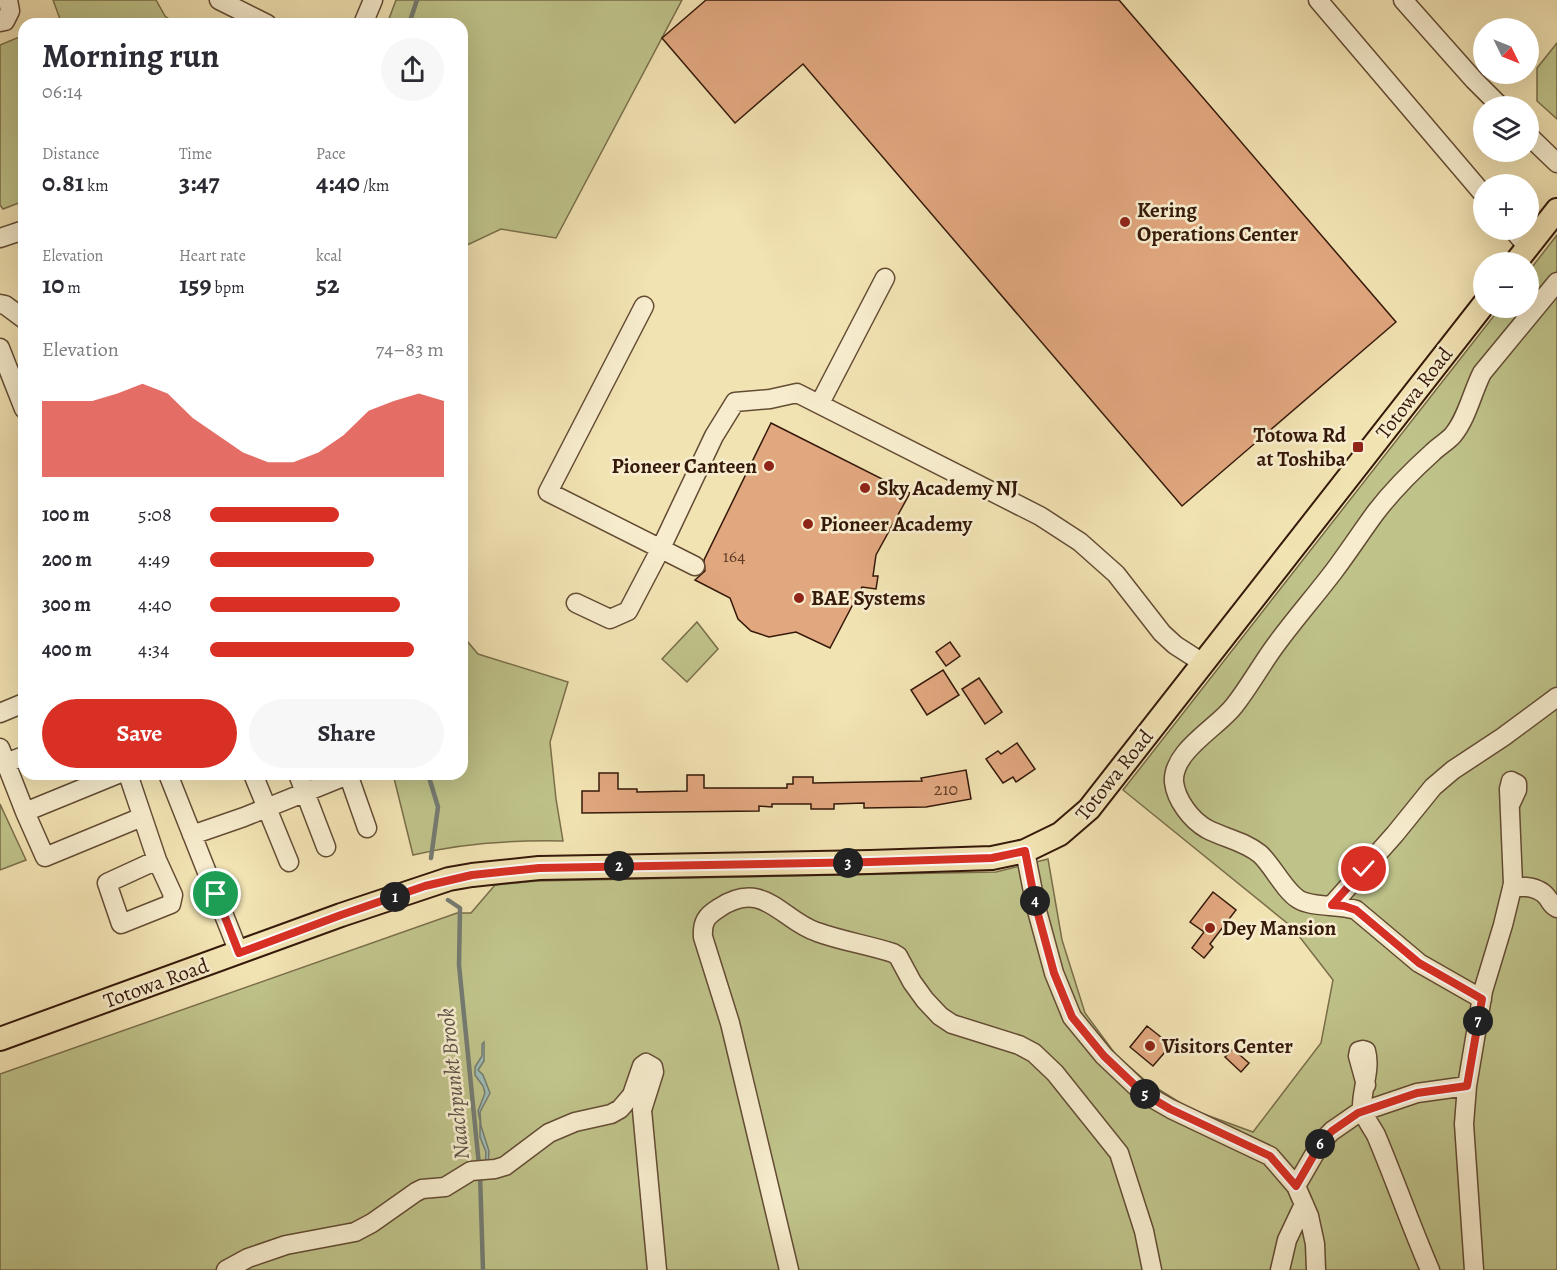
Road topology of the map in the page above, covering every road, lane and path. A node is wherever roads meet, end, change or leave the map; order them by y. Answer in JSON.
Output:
{"nodes":[{"id":1,"x":8,"y":0,"type":"edge"},
{"id":2,"x":219,"y":0,"type":"edge"},
{"id":3,"x":374,"y":0,"type":"edge"},
{"id":4,"x":1318,"y":0,"type":"edge"},
{"id":5,"x":1403,"y":0,"type":"edge"},
{"id":6,"x":255,"y":18,"type":"edge"},
{"id":7,"x":366,"y":18,"type":"edge"},
{"id":8,"x":0,"y":22,"type":"edge"},
{"id":9,"x":1490,"y":96,"type":"edge"},
{"id":10,"x":1539,"y":146,"type":"edge"},
{"id":11,"x":1557,"y":163,"type":"edge"},
{"id":12,"x":1473,"y":182,"type":"edge"},
{"id":13,"x":1557,"y":210,"type":"edge"},
{"id":14,"x":18,"y":232,"type":"edge"},
{"id":15,"x":0,"y":238,"type":"edge"},
{"id":16,"x":1524,"y":252,"type":"edge"},
{"id":17,"x":885,"y":278,"type":"dead end"},
{"id":18,"x":1557,"y":282,"type":"edge"},
{"id":19,"x":0,"y":304,"type":"edge"},
{"id":20,"x":644,"y":306,"type":"dead end"},
{"id":21,"x":18,"y":315,"type":"edge"},
{"id":22,"x":1473,"y":318,"type":"edge"},
{"id":23,"x":0,"y":348,"type":"edge"},
{"id":24,"x":18,"y":394,"type":"edge"},
{"id":25,"x":820,"y":403,"type":"junction"},
{"id":26,"x":661,"y":548,"type":"junction"},
{"id":27,"x":695,"y":566,"type":"dead end"},
{"id":28,"x":576,"y":603,"type":"dead end"},
{"id":29,"x":1203,"y":663,"type":"junction"},
{"id":30,"x":1557,"y":697,"type":"edge"},
{"id":31,"x":18,"y":706,"type":"edge"},
{"id":32,"x":0,"y":713,"type":"edge"},
{"id":33,"x":3,"y":756,"type":"edge"},
{"id":34,"x":103,"y":780,"type":"edge"},
{"id":35,"x":130,"y":780,"type":"edge"},
{"id":36,"x":170,"y":780,"type":"edge"},
{"id":37,"x":255,"y":780,"type":"edge"},
{"id":38,"x":301,"y":780,"type":"edge"},
{"id":39,"x":336,"y":780,"type":"edge"},
{"id":40,"x":350,"y":780,"type":"edge"},
{"id":41,"x":306,"y":793,"type":"junction"},
{"id":42,"x":1510,"y":805,"type":"dead end"},
{"id":43,"x":266,"y":808,"type":"junction"},
{"id":44,"x":25,"y":812,"type":"junction"},
{"id":45,"x":142,"y":818,"type":"junction"},
{"id":46,"x":367,"y":828,"type":"dead end"},
{"id":47,"x":192,"y":835,"type":"junction"},
{"id":48,"x":326,"y":847,"type":"dead end"},
{"id":49,"x":1025,"y":851,"type":"junction"},
{"id":50,"x":157,"y":860,"type":"junction"},
{"id":51,"x":289,"y":862,"type":"dead end"},
{"id":52,"x":1512,"y":887,"type":"junction"},
{"id":53,"x":1332,"y":905,"type":"junction"},
{"id":54,"x":1557,"y":908,"type":"edge"},
{"id":55,"x":239,"y":953,"type":"junction"},
{"id":56,"x":1482,"y":999,"type":"junction"},
{"id":57,"x":0,"y":1039,"type":"edge"},
{"id":58,"x":1365,"y":1085,"type":"dead end"},
{"id":59,"x":1467,"y":1086,"type":"junction"},
{"id":60,"x":1363,"y":1111,"type":"junction"},
{"id":61,"x":1296,"y":1186,"type":"junction"},
{"id":62,"x":1304,"y":1204,"type":"junction"},
{"id":63,"x":226,"y":1270,"type":"edge"},
{"id":64,"x":657,"y":1270,"type":"edge"},
{"id":65,"x":789,"y":1270,"type":"edge"},
{"id":66,"x":1152,"y":1270,"type":"edge"},
{"id":67,"x":1280,"y":1270,"type":"edge"},
{"id":68,"x":1316,"y":1270,"type":"edge"},
{"id":69,"x":1430,"y":1270,"type":"edge"},
{"id":70,"x":1474,"y":1270,"type":"edge"}],
"edges":[{"from":1,"to":8,"type":"street"},
{"from":2,"to":6,"type":"street"},
{"from":3,"to":7,"type":"street"},
{"from":4,"to":12,"type":"street"},
{"from":5,"to":9,"type":"street"},
{"from":10,"to":11,"type":"street"},
{"from":13,"to":16,"type":"main road"},
{"from":14,"to":15,"type":"street"},
{"from":17,"to":25,"type":"street"},
{"from":18,"to":53,"type":"street"},
{"from":19,"to":21,"type":"street"},
{"from":20,"to":26,"type":"street"},
{"from":22,"to":29,"type":"main road","name":"Totowa Road"},
{"from":23,"to":24,"type":"street"},
{"from":25,"to":26,"type":"street"},
{"from":25,"to":29,"type":"street"},
{"from":26,"to":27,"type":"street"},
{"from":26,"to":28,"type":"street"},
{"from":29,"to":49,"type":"main road","name":"Totowa Road"},
{"from":30,"to":53,"type":"street"},
{"from":31,"to":32,"type":"street"},
{"from":33,"to":44,"type":"street"},
{"from":34,"to":44,"type":"street"},
{"from":35,"to":45,"type":"street"},
{"from":36,"to":47,"type":"street"},
{"from":37,"to":43,"type":"street"},
{"from":38,"to":41,"type":"street"},
{"from":39,"to":41,"type":"street"},
{"from":40,"to":46,"type":"street"},
{"from":41,"to":43,"type":"street"},
{"from":41,"to":48,"type":"street"},
{"from":42,"to":52,"type":"street"},
{"from":43,"to":47,"type":"street"},
{"from":43,"to":51,"type":"street"},
{"from":44,"to":45,"type":"street"},
{"from":45,"to":50,"type":"street"},
{"from":47,"to":55,"type":"street"},
{"from":49,"to":55,"type":"main road","name":"Totowa Road"},
{"from":49,"to":61,"type":"street"},
{"from":50,"to":50,"type":"street"},
{"from":52,"to":54,"type":"street"},
{"from":52,"to":56,"type":"street"},
{"from":53,"to":56,"type":"street"},
{"from":55,"to":57,"type":"main road","name":"Totowa Road"},
{"from":56,"to":59,"type":"street"},
{"from":58,"to":60,"type":"street"},
{"from":59,"to":60,"type":"street"},
{"from":59,"to":70,"type":"street"},
{"from":60,"to":61,"type":"street"},
{"from":60,"to":69,"type":"street"},
{"from":61,"to":62,"type":"street"},
{"from":62,"to":67,"type":"street"},
{"from":62,"to":68,"type":"street"},
{"from":63,"to":64,"type":"street"},
{"from":65,"to":66,"type":"street"}]}
